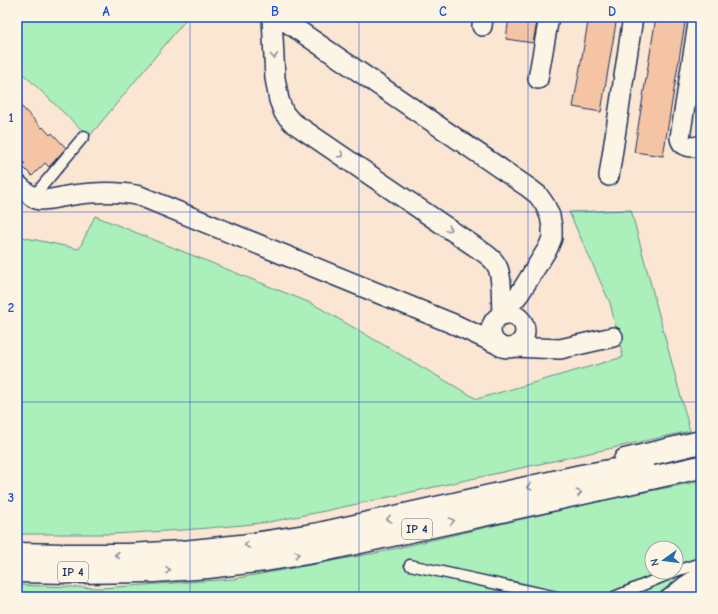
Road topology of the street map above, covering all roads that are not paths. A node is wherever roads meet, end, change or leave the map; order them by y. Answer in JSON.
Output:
{"nodes":[{"id":1,"x":272,"y":17,"type":"edge"},
{"id":2,"x":279,"y":17,"type":"edge"},
{"id":3,"x":549,"y":17,"type":"edge"},
{"id":4,"x":633,"y":17,"type":"edge"},
{"id":5,"x":700,"y":17,"type":"edge"},
{"id":6,"x":538,"y":79,"type":"dead end"},
{"id":7,"x":84,"y":136,"type":"dead end"},
{"id":8,"x":701,"y":145,"type":"edge"},
{"id":9,"x":609,"y":176,"type":"dead end"},
{"id":10,"x":17,"y":184,"type":"edge"},
{"id":11,"x":37,"y":199,"type":"junction"},
{"id":12,"x":520,"y":293,"type":"junction"},
{"id":13,"x":497,"y":319,"type":"junction"},
{"id":14,"x":456,"y":324,"type":"junction"},
{"id":15,"x":523,"y":325,"type":"junction"},
{"id":16,"x":613,"y":337,"type":"dead end"},
{"id":17,"x":506,"y":346,"type":"junction"},
{"id":18,"x":543,"y":348,"type":"junction"},
{"id":19,"x":701,"y":442,"type":"edge"},
{"id":20,"x":701,"y":453,"type":"edge"},
{"id":21,"x":701,"y":467,"type":"edge"},
{"id":22,"x":581,"y":476,"type":"junction"},
{"id":23,"x":17,"y":554,"type":"edge"},
{"id":24,"x":701,"y":563,"type":"edge"},
{"id":25,"x":410,"y":565,"type":"dead end"},
{"id":26,"x":684,"y":569,"type":"edge"},
{"id":27,"x":17,"y":571,"type":"edge"},
{"id":28,"x":701,"y":571,"type":"edge"},
{"id":29,"x":655,"y":580,"type":"edge"},
{"id":30,"x":701,"y":586,"type":"edge"},
{"id":31,"x":557,"y":597,"type":"edge"},
{"id":32,"x":614,"y":597,"type":"edge"},
{"id":33,"x":665,"y":597,"type":"edge"},
{"id":34,"x":686,"y":597,"type":"edge"}],
"edges":[{"from":1,"to":13,"type":"street","one_way":true},
{"from":2,"to":12,"type":"street"},
{"from":3,"to":6,"type":"street"},
{"from":4,"to":9,"type":"street"},
{"from":5,"to":8,"type":"street"},
{"from":7,"to":11,"type":"lane"},
{"from":10,"to":11,"type":"street"},
{"from":11,"to":14,"type":"street"},
{"from":12,"to":13,"type":"street"},
{"from":12,"to":15,"type":"street"},
{"from":13,"to":14,"type":"street"},
{"from":13,"to":15,"type":"street"},
{"from":13,"to":17,"type":"street"},
{"from":14,"to":17,"type":"street"},
{"from":15,"to":17,"type":"street"},
{"from":15,"to":18,"type":"street"},
{"from":16,"to":18,"type":"street"},
{"from":17,"to":18,"type":"street"},
{"from":19,"to":22,"type":"main road"},
{"from":20,"to":22,"type":"main road","number":"IP 4"},
{"from":27,"to":21,"type":"main road","number":"IP 4","one_way":true},
{"from":22,"to":23,"type":"main road","number":"IP 4","one_way":true},
{"from":24,"to":26,"type":"lane"},
{"from":25,"to":31,"type":"lane"},
{"from":28,"to":33,"type":"lane"},
{"from":29,"to":32,"type":"lane"},
{"from":30,"to":34,"type":"main road"}]}
